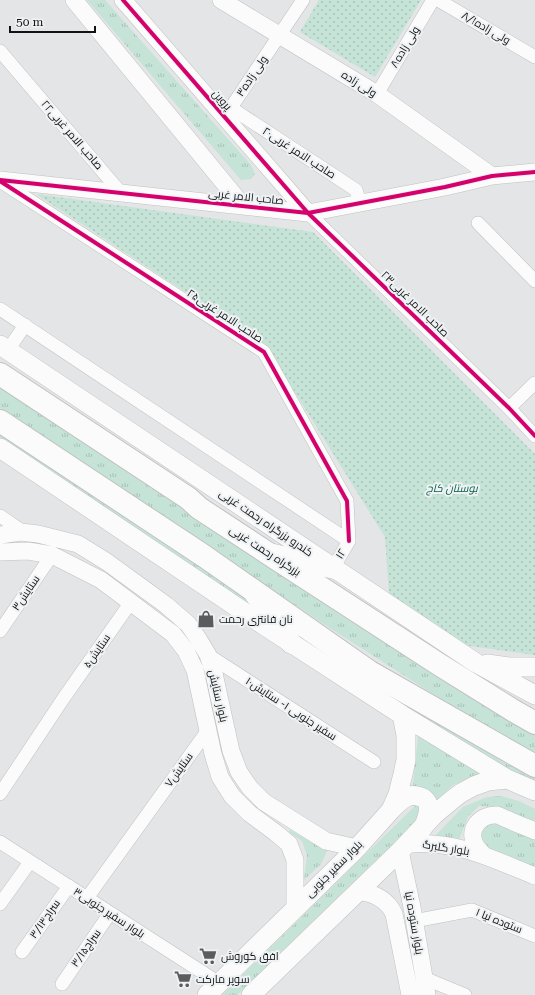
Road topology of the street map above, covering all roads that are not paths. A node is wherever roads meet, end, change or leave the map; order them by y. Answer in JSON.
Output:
{"nodes":[{"id":1,"x":74,"y":0,"type":"edge"},
{"id":2,"x":123,"y":0,"type":"edge"},
{"id":3,"x":221,"y":0,"type":"edge"},
{"id":4,"x":303,"y":0,"type":"edge"},
{"id":5,"x":433,"y":0,"type":"edge"},
{"id":6,"x":438,"y":0,"type":"edge"},
{"id":7,"x":280,"y":36,"type":"junction"},
{"id":8,"x":0,"y":51,"type":"edge"},
{"id":9,"x":535,"y":57,"type":"edge"},
{"id":10,"x":377,"y":94,"type":"junction"},
{"id":11,"x":228,"y":112,"type":"junction"},
{"id":12,"x":535,"y":172,"type":"edge"},
{"id":13,"x":492,"y":176,"type":"junction"},
{"id":14,"x":0,"y":181,"type":"edge"},
{"id":15,"x":121,"y":193,"type":"junction"},
{"id":16,"x":360,"y":203,"type":"junction"},
{"id":17,"x":244,"y":206,"type":"junction"},
{"id":18,"x":308,"y":213,"type":"junction"},
{"id":19,"x":478,"y":223,"type":"dead end"},
{"id":20,"x":535,"y":280,"type":"edge"},
{"id":21,"x":0,"y":309,"type":"edge"},
{"id":22,"x":25,"y":325,"type":"junction"},
{"id":23,"x":4,"y":347,"type":"edge"},
{"id":24,"x":0,"y":374,"type":"edge"},
{"id":25,"x":535,"y":383,"type":"edge"},
{"id":26,"x":509,"y":408,"type":"junction"},
{"id":27,"x":0,"y":421,"type":"edge"},
{"id":28,"x":535,"y":436,"type":"edge"},
{"id":29,"x":0,"y":448,"type":"edge"},
{"id":30,"x":0,"y":516,"type":"edge"},
{"id":31,"x":25,"y":533,"type":"junction"},
{"id":32,"x":0,"y":535,"type":"edge"},
{"id":33,"x":349,"y":541,"type":"junction"},
{"id":34,"x":80,"y":546,"type":"junction"},
{"id":35,"x":0,"y":552,"type":"edge"},
{"id":36,"x":269,"y":554,"type":"junction"},
{"id":37,"x":52,"y":555,"type":"junction"},
{"id":38,"x":70,"y":564,"type":"junction"},
{"id":39,"x":333,"y":568,"type":"junction"},
{"id":40,"x":251,"y":589,"type":"junction"},
{"id":41,"x":131,"y":602,"type":"junction"},
{"id":42,"x":0,"y":631,"type":"edge"},
{"id":43,"x":292,"y":643,"type":"junction"},
{"id":44,"x":208,"y":655,"type":"junction"},
{"id":45,"x":476,"y":663,"type":"junction"},
{"id":46,"x":535,"y":666,"type":"edge"},
{"id":47,"x":535,"y":695,"type":"edge"},
{"id":48,"x":402,"y":715,"type":"junction"},
{"id":49,"x":535,"y":723,"type":"edge"},
{"id":50,"x":208,"y":730,"type":"junction"},
{"id":51,"x":374,"y":762,"type":"dead end"},
{"id":52,"x":535,"y":766,"type":"edge"},
{"id":53,"x":507,"y":778,"type":"junction"},
{"id":54,"x":535,"y":791,"type":"edge"},
{"id":55,"x":0,"y":794,"type":"edge"},
{"id":56,"x":391,"y":810,"type":"junction"},
{"id":57,"x":289,"y":817,"type":"junction"},
{"id":58,"x":423,"y":828,"type":"junction"},
{"id":59,"x":535,"y":831,"type":"edge"},
{"id":60,"x":276,"y":833,"type":"junction"},
{"id":61,"x":0,"y":842,"type":"edge"},
{"id":62,"x":404,"y":847,"type":"junction"},
{"id":63,"x":357,"y":848,"type":"junction"},
{"id":64,"x":485,"y":856,"type":"junction"},
{"id":65,"x":30,"y":862,"type":"junction"},
{"id":66,"x":535,"y":876,"type":"edge"},
{"id":67,"x":69,"y":886,"type":"junction"},
{"id":68,"x":358,"y":891,"type":"junction"},
{"id":69,"x":87,"y":898,"type":"junction"},
{"id":70,"x":0,"y":904,"type":"edge"},
{"id":71,"x":295,"y":909,"type":"junction"},
{"id":72,"x":110,"y":913,"type":"junction"},
{"id":73,"x":394,"y":914,"type":"junction"},
{"id":74,"x":413,"y":914,"type":"junction"},
{"id":75,"x":535,"y":936,"type":"edge"},
{"id":76,"x":22,"y":952,"type":"dead end"},
{"id":77,"x":424,"y":978,"type":"junction"},
{"id":78,"x":62,"y":984,"type":"dead end"},
{"id":79,"x":213,"y":989,"type":"edge"},
{"id":80,"x":251,"y":995,"type":"edge"},
{"id":81,"x":410,"y":995,"type":"edge"},
{"id":82,"x":427,"y":995,"type":"edge"},
{"id":83,"x":465,"y":995,"type":"edge"}],
"edges":[{"from":1,"to":17,"type":"street"},
{"from":2,"to":11,"type":"street","name":"پروین"},
{"from":3,"to":7,"type":"street","name":"ولی زاده"},
{"from":4,"to":7,"type":"street","name":"ولی زاده۳"},
{"from":5,"to":10,"type":"street","name":"ولی زاده۸"},
{"from":6,"to":9,"type":"street","name":"ولی زاده۸/۱"},
{"from":7,"to":10,"type":"street","name":"ولی زاده"},
{"from":7,"to":11,"type":"street","name":"ولی زاده۳"},
{"from":8,"to":15,"type":"street","name":"صاحب الامر غربی٢٢"},
{"from":10,"to":13,"type":"street","name":"ولی زاده"},
{"from":11,"to":16,"type":"street","name":"صاحب الامر غربی۲۰"},
{"from":11,"to":18,"type":"street","name":"پروین"},
{"from":12,"to":13,"type":"street","name":"صاحب الامر غربی"},
{"from":13,"to":16,"type":"street","name":"صاحب الامر غربی"},
{"from":14,"to":15,"type":"street","name":"صاحب الامر غربی"},
{"from":14,"to":33,"type":"street","name":"صاحب الامر غربی۲۵"},
{"from":15,"to":17,"type":"street","name":"صاحب الامر غربی"},
{"from":16,"to":18,"type":"street","name":"صاحب الامر غربی"},
{"from":17,"to":18,"type":"street","name":"صاحب الامر غربی"},
{"from":18,"to":26,"type":"street","name":"صاحب الامر غربی۲۳"},
{"from":19,"to":20,"type":"street"},
{"from":21,"to":22,"type":"street"},
{"from":22,"to":23,"type":"street"},
{"from":22,"to":33,"type":"street"},
{"from":23,"to":39,"type":"main road","name":"کندرو بزرگراه رحمت غربی"},
{"from":24,"to":36,"type":"highway","name":"بزرگراه رحمت غربی"},
{"from":25,"to":26,"type":"street"},
{"from":26,"to":28,"type":"street","name":"صاحب الامر غربی۲۳"},
{"from":27,"to":40,"type":"highway"},
{"from":29,"to":43,"type":"main road"},
{"from":30,"to":31,"type":"street"},
{"from":31,"to":32,"type":"street","name":"بلوار ستایش"},
{"from":31,"to":34,"type":"street","name":"بلوار ستایش"},
{"from":33,"to":39,"type":"street","name":"۱۲"},
{"from":34,"to":38,"type":"street"},
{"from":34,"to":44,"type":"street","name":"بلوار ستایش"},
{"from":35,"to":37,"type":"street","name":"بلوار ستایش"},
{"from":36,"to":39,"type":"main road"},
{"from":36,"to":49,"type":"highway","name":"بزرگراه رحمت غربی"},
{"from":37,"to":38,"type":"street","name":"بلوار ستایش"},
{"from":37,"to":42,"type":"street","name":"ستایش۳"},
{"from":38,"to":41,"type":"street","name":"بلوار ستایش"},
{"from":39,"to":45,"type":"main road","name":"کندرو بزرگراه رحمت غربی"},
{"from":40,"to":43,"type":"main road"},
{"from":40,"to":52,"type":"highway"},
{"from":41,"to":50,"type":"street","name":"بلوار ستایش"},
{"from":41,"to":55,"type":"street","name":"ستایش۵"},
{"from":43,"to":48,"type":"main road"},
{"from":44,"to":51,"type":"street","name":"سفیر جنوبی ۱- ستایش۱۰"},
{"from":44,"to":57,"type":"street","name":"بلوار ستایش"},
{"from":45,"to":46,"type":"main road"},
{"from":45,"to":47,"type":"main road","name":"کندرو بزرگراه رحمت غربی"},
{"from":48,"to":53,"type":"main road"},
{"from":48,"to":56,"type":"main road","name":"بلوار سفیر جنوبی"},
{"from":50,"to":60,"type":"street","name":"بلوار ستایش"},
{"from":50,"to":69,"type":"street","name":"ستایش۷"},
{"from":53,"to":54,"type":"main road"},
{"from":53,"to":58,"type":"main road"},
{"from":56,"to":58,"type":"main road"},
{"from":56,"to":63,"type":"main road","name":"بلوار سفیر جنوبی"},
{"from":57,"to":60,"type":"street"},
{"from":57,"to":63,"type":"street","name":"بلوار ستایش"},
{"from":58,"to":62,"type":"main road"},
{"from":59,"to":64,"type":"street","name":"بلوار گلبرگ"},
{"from":60,"to":71,"type":"street","name":"بلوار ستایش"},
{"from":61,"to":65,"type":"street","name":"بلوار سفیر جنوبی۳"},
{"from":62,"to":64,"type":"street","name":"بلوار گلبرگ"},
{"from":62,"to":68,"type":"main road"},
{"from":62,"to":74,"type":"street","name":"بلوار ستوده نیا"},
{"from":63,"to":71,"type":"main road","name":"بلوار سفیر جنوبی"},
{"from":64,"to":66,"type":"street","name":"بلوار گلبرگ"},
{"from":65,"to":67,"type":"street","name":"بلوار سفیر جنوبی۳"},
{"from":65,"to":70,"type":"street"},
{"from":67,"to":69,"type":"street","name":"بلوار سفیر جنوبی۳"},
{"from":67,"to":76,"type":"street","name":"سراج۳/۱۳"},
{"from":68,"to":73,"type":"street","name":"بلوار ستوده نیا"},
{"from":68,"to":80,"type":"main road"},
{"from":69,"to":72,"type":"street","name":"بلوار سفیر جنوبی۳"},
{"from":71,"to":79,"type":"main road","name":"بلوار سفیر جنوبی"},
{"from":72,"to":78,"type":"street","name":"سراج۳/۱۵"},
{"from":72,"to":79,"type":"street","name":"بلوار سفیر جنوبی۳"},
{"from":73,"to":74,"type":"street"},
{"from":73,"to":81,"type":"street","name":"بلوار ستوده نیا"},
{"from":74,"to":75,"type":"street","name":"ستوده نیا ۱"},
{"from":74,"to":77,"type":"street","name":"بلوار ستوده نیا"},
{"from":77,"to":82,"type":"street","name":"بلوار ستوده نیا"},
{"from":77,"to":83,"type":"street"}]}
